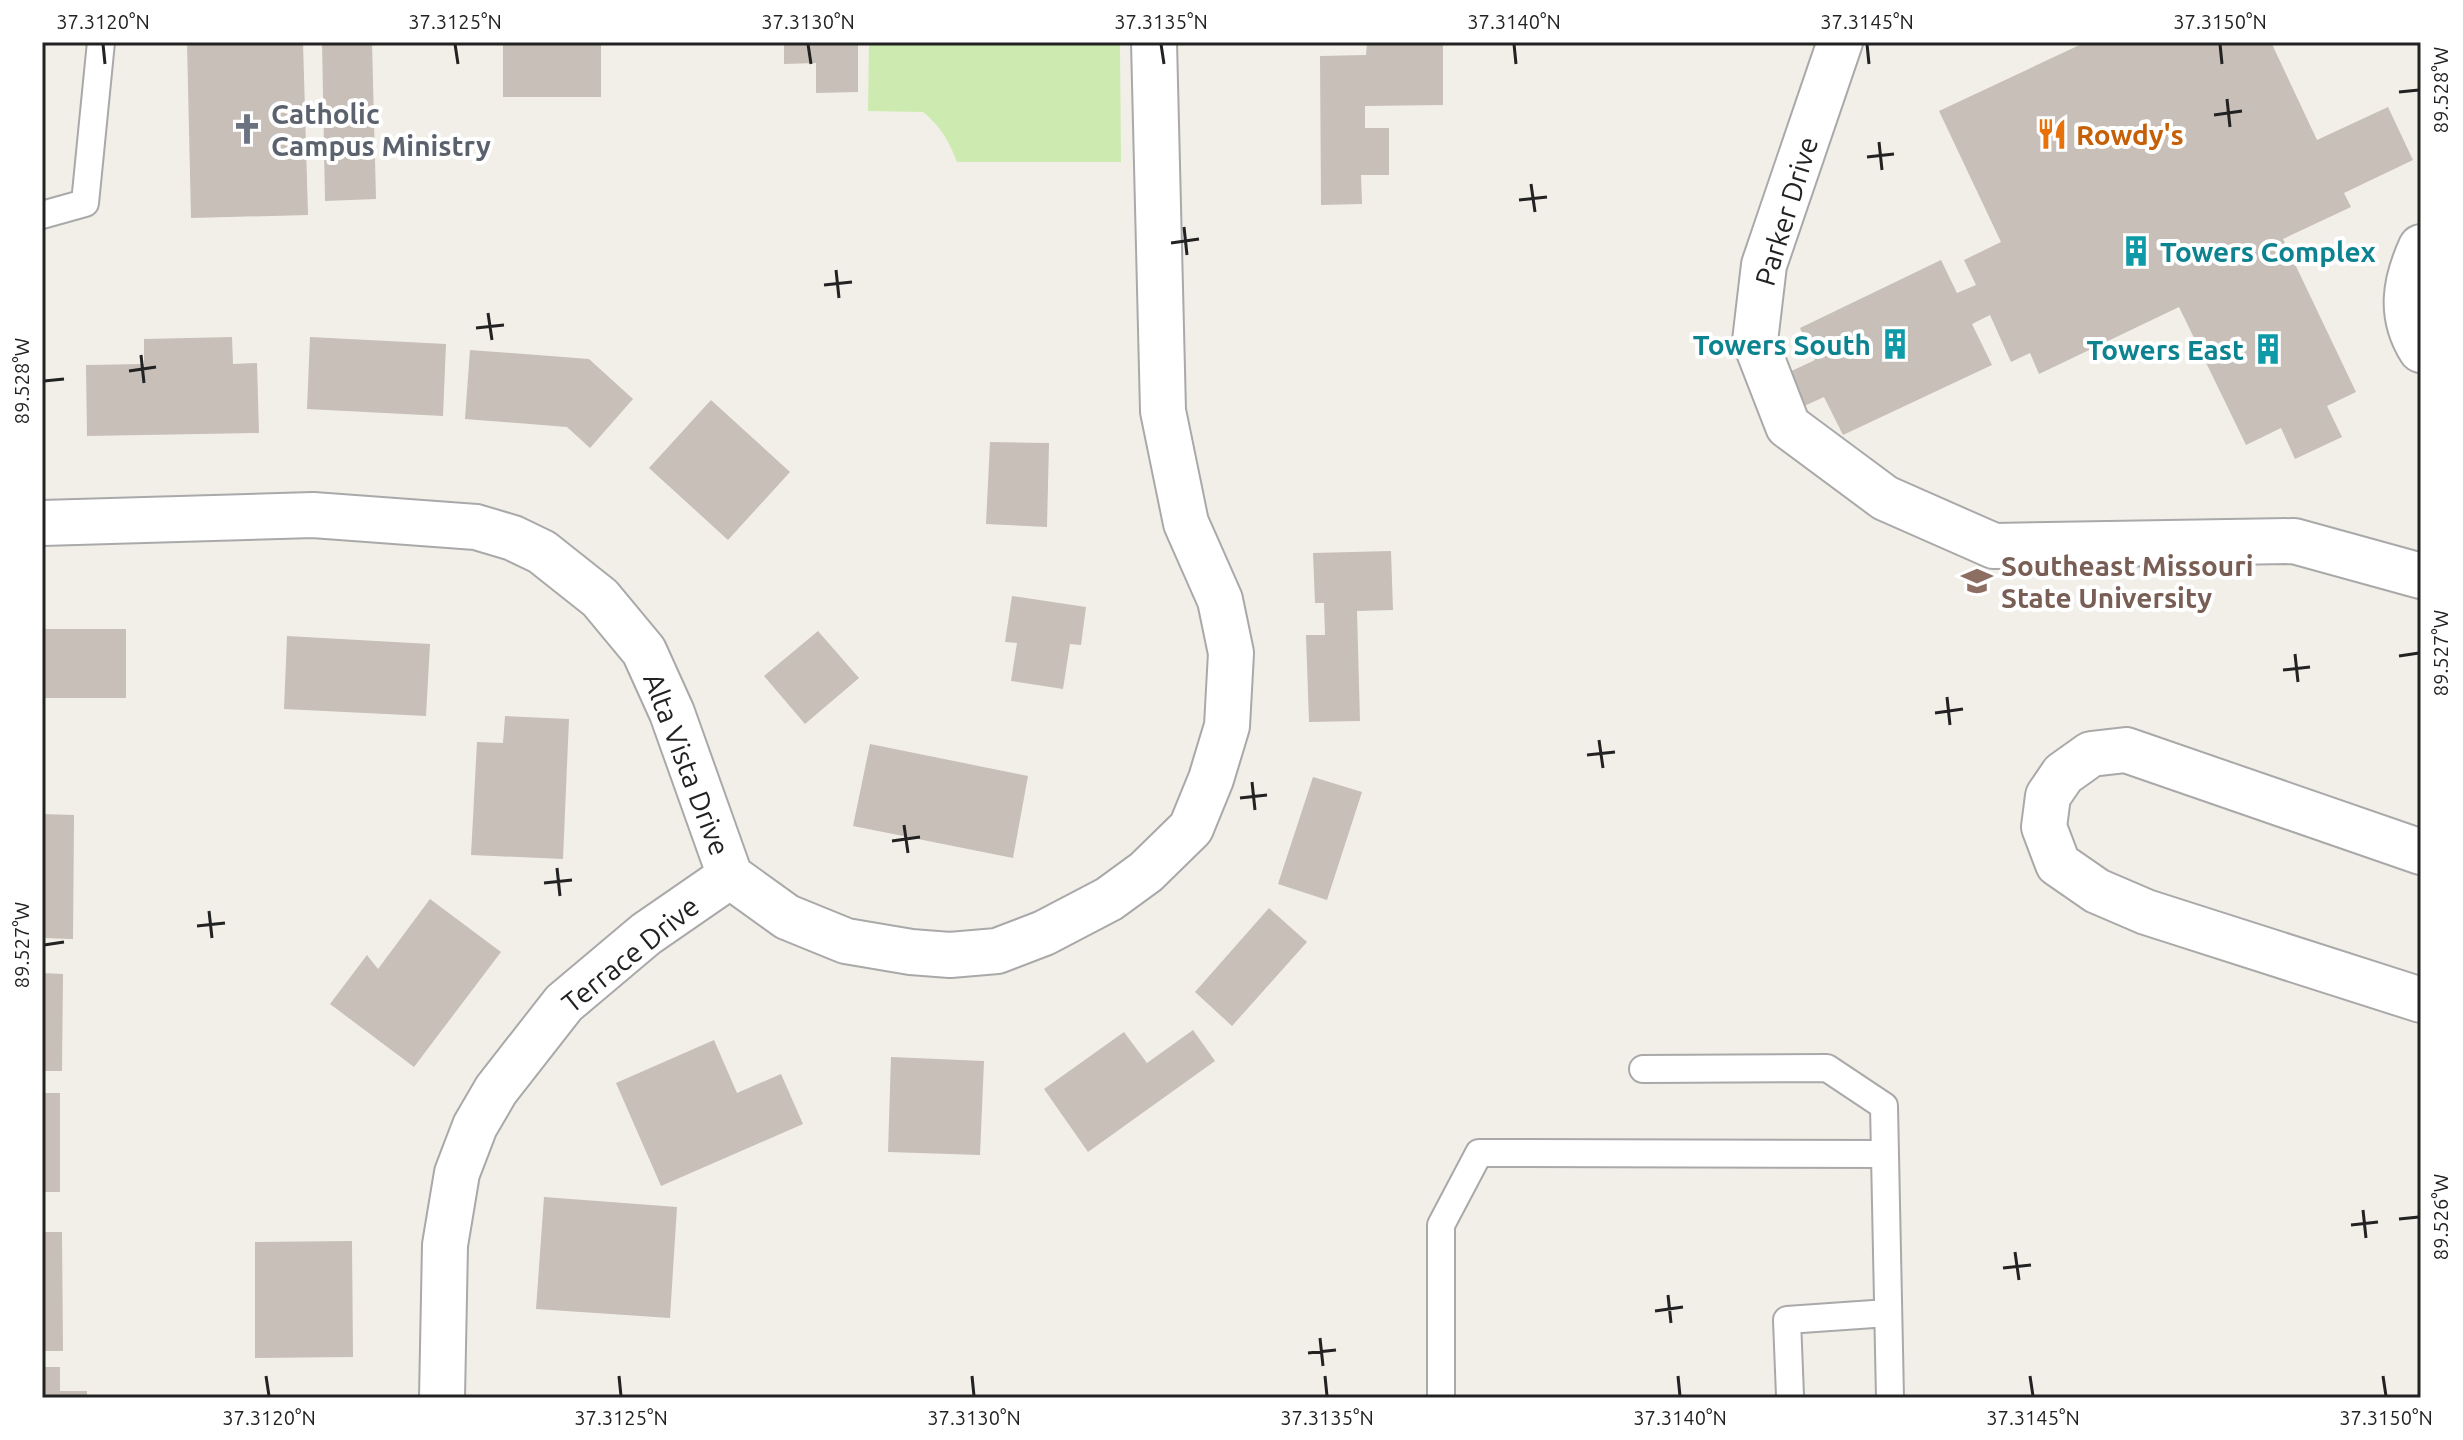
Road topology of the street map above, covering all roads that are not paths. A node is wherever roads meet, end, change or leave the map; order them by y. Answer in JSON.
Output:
{"nodes":[{"id":1,"x":101,"y":42,"type":"edge"},
{"id":2,"x":1154,"y":42,"type":"edge"},
{"id":3,"x":1840,"y":42,"type":"edge"},
{"id":4,"x":42,"y":215,"type":"edge"},
{"id":5,"x":2421,"y":247,"type":"edge"},
{"id":6,"x":2421,"y":350,"type":"edge"},
{"id":7,"x":42,"y":523,"type":"edge"},
{"id":8,"x":2421,"y":576,"type":"edge"},
{"id":9,"x":2421,"y":852,"type":"edge"},
{"id":10,"x":730,"y":876,"type":"junction"},
{"id":11,"x":2421,"y":1000,"type":"edge"},
{"id":12,"x":1643,"y":1069,"type":"dead end"},
{"id":13,"x":1885,"y":1154,"type":"junction"},
{"id":14,"x":1888,"y":1313,"type":"junction"},
{"id":15,"x":1790,"y":1396,"type":"edge"},
{"id":16,"x":442,"y":1398,"type":"edge"},
{"id":17,"x":1441,"y":1398,"type":"edge"},
{"id":18,"x":1890,"y":1398,"type":"edge"}],
"edges":[{"from":1,"to":4,"type":"lane"},
{"from":2,"to":10,"type":"street","name":"Alta Vista Drive"},
{"from":3,"to":8,"type":"street","name":"Parker Drive"},
{"from":5,"to":6,"type":"street"},
{"from":7,"to":10,"type":"street","name":"Alta Vista Drive"},
{"from":9,"to":11,"type":"street"},
{"from":10,"to":16,"type":"street","name":"Terrace Drive"},
{"from":12,"to":13,"type":"lane"},
{"from":13,"to":14,"type":"lane"},
{"from":13,"to":17,"type":"lane"},
{"from":14,"to":15,"type":"lane"},
{"from":14,"to":18,"type":"lane"}]}
